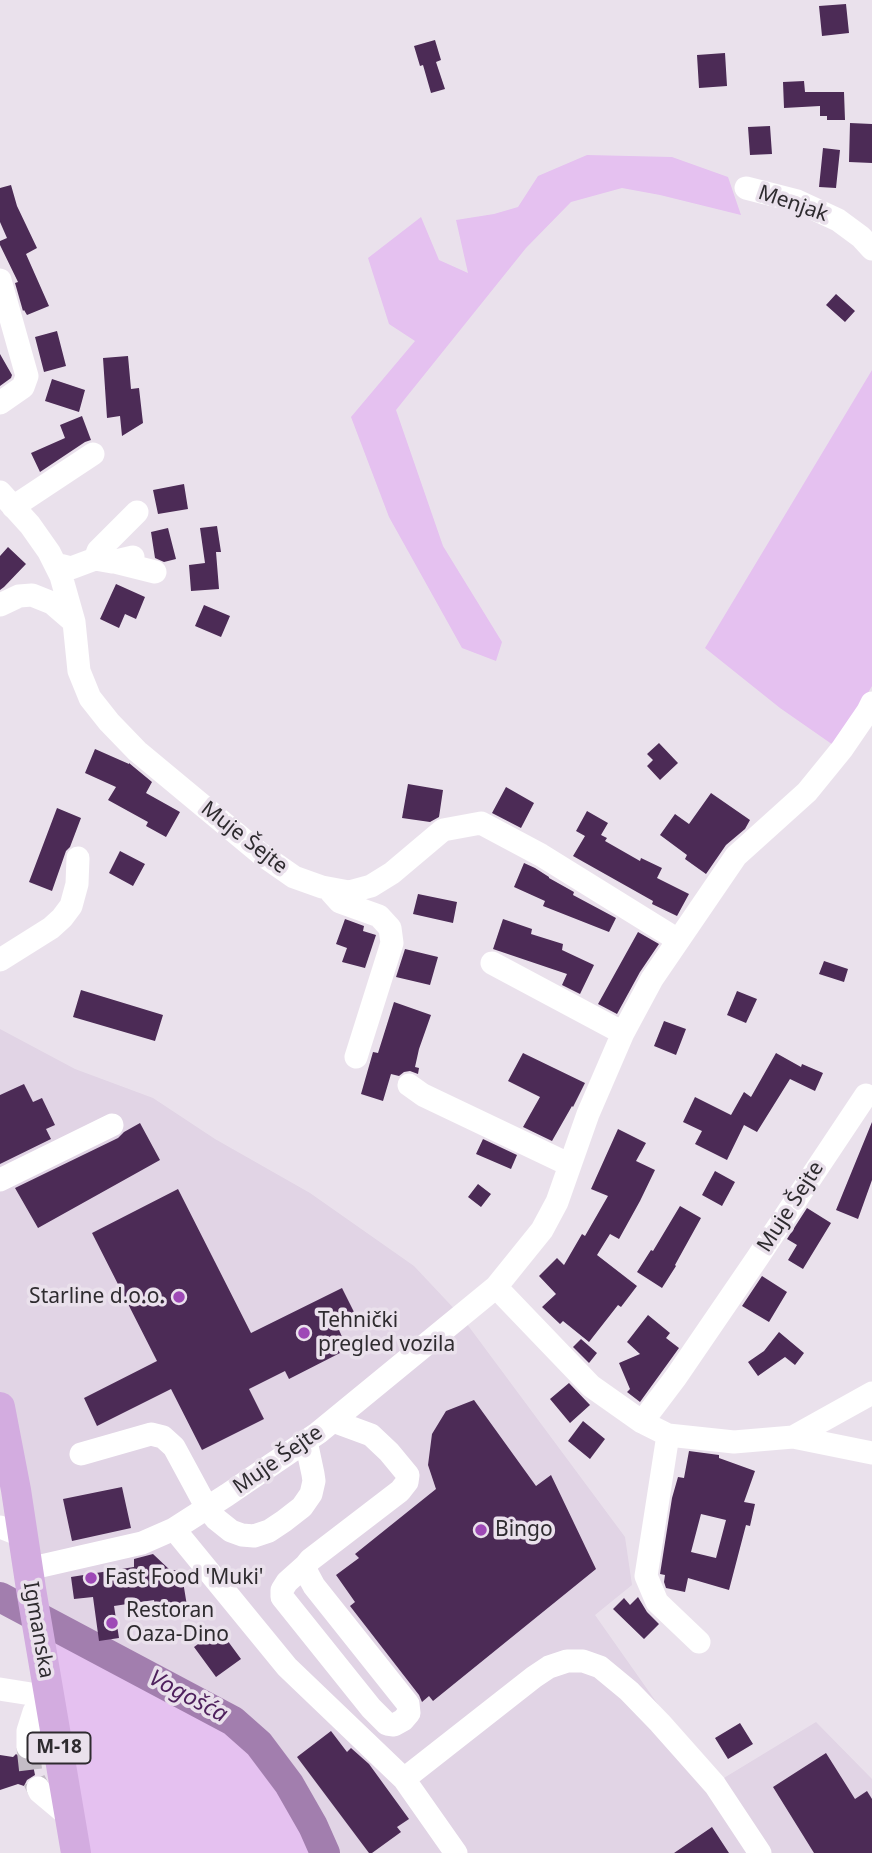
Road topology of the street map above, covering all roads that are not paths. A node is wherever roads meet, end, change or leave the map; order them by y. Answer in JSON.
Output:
{"nodes":[{"id":1,"x":746,"y":188,"type":"dead end"},
{"id":2,"x":872,"y":248,"type":"edge"},
{"id":3,"x":0,"y":280,"type":"edge"},
{"id":4,"x":0,"y":403,"type":"edge"},
{"id":5,"x":93,"y":454,"type":"dead end"},
{"id":6,"x":7,"y":499,"type":"edge"},
{"id":7,"x":137,"y":512,"type":"dead end"},
{"id":8,"x":113,"y":559,"type":"junction"},
{"id":9,"x":55,"y":564,"type":"junction"},
{"id":10,"x":155,"y":572,"type":"dead end"},
{"id":11,"x":0,"y":605,"type":"edge"},
{"id":12,"x":74,"y":622,"type":"junction"},
{"id":13,"x":872,"y":702,"type":"edge"},
{"id":14,"x":78,"y":858,"type":"dead end"},
{"id":15,"x":326,"y":888,"type":"junction"},
{"id":16,"x":678,"y":940,"type":"junction"},
{"id":17,"x":0,"y":960,"type":"edge"},
{"id":18,"x":492,"y":963,"type":"dead end"},
{"id":19,"x":623,"y":1033,"type":"junction"},
{"id":20,"x":356,"y":1057,"type":"dead end"},
{"id":21,"x":409,"y":1085,"type":"dead end"},
{"id":22,"x":866,"y":1095,"type":"dead end"},
{"id":23,"x":112,"y":1125,"type":"dead end"},
{"id":24,"x":570,"y":1165,"type":"junction"},
{"id":25,"x":0,"y":1180,"type":"edge"},
{"id":26,"x":496,"y":1287,"type":"junction"},
{"id":27,"x":872,"y":1393,"type":"edge"},
{"id":28,"x":0,"y":1407,"type":"edge"},
{"id":29,"x":333,"y":1421,"type":"junction"},
{"id":30,"x":642,"y":1422,"type":"junction"},
{"id":31,"x":668,"y":1435,"type":"junction"},
{"id":32,"x":793,"y":1437,"type":"junction"},
{"id":33,"x":306,"y":1441,"type":"junction"},
{"id":34,"x":872,"y":1452,"type":"edge"},
{"id":35,"x":80,"y":1454,"type":"dead end"},
{"id":36,"x":0,"y":1482,"type":"edge"},
{"id":37,"x":207,"y":1508,"type":"junction"},
{"id":38,"x":174,"y":1529,"type":"junction"},
{"id":39,"x":11,"y":1532,"type":"edge"},
{"id":40,"x":306,"y":1565,"type":"junction"},
{"id":41,"x":28,"y":1569,"type":"junction"},
{"id":42,"x":699,"y":1642,"type":"dead end"},
{"id":43,"x":0,"y":1689,"type":"edge"},
{"id":44,"x":50,"y":1697,"type":"junction"},
{"id":45,"x":28,"y":1746,"type":"tunnel mouth"},
{"id":46,"x":404,"y":1779,"type":"junction"},
{"id":47,"x":38,"y":1788,"type":"tunnel mouth"},
{"id":48,"x":71,"y":1818,"type":"junction"},
{"id":49,"x":76,"y":1853,"type":"edge"},
{"id":50,"x":456,"y":1853,"type":"edge"},
{"id":51,"x":760,"y":1853,"type":"edge"}],
"edges":[{"from":1,"to":2,"type":"street","name":"Menjak"},
{"from":3,"to":4,"type":"street"},
{"from":5,"to":6,"type":"street","name":"Muje Šejte"},
{"from":6,"to":9,"type":"street","name":"Muje Šejte"},
{"from":7,"to":8,"type":"street"},
{"from":8,"to":9,"type":"street"},
{"from":8,"to":10,"type":"street"},
{"from":9,"to":12,"type":"street","name":"Muje Šejte"},
{"from":11,"to":12,"type":"street"},
{"from":12,"to":15,"type":"street","name":"Muje Šejte"},
{"from":13,"to":16,"type":"street","name":"Muje Šejte"},
{"from":14,"to":17,"type":"street"},
{"from":15,"to":16,"type":"street","name":"Muje Šejte"},
{"from":15,"to":20,"type":"street"},
{"from":16,"to":19,"type":"street","name":"Muje Šejte"},
{"from":18,"to":19,"type":"street"},
{"from":19,"to":24,"type":"street","name":"Muje Šejte"},
{"from":21,"to":24,"type":"street"},
{"from":22,"to":30,"type":"street","name":"Muje Šejte"},
{"from":23,"to":25,"type":"street"},
{"from":24,"to":26,"type":"street","name":"Muje Šejte"},
{"from":26,"to":29,"type":"street","name":"Muje Šejte"},
{"from":26,"to":30,"type":"street"},
{"from":27,"to":32,"type":"street"},
{"from":28,"to":39,"type":"main road","name":"Igmanska","number":"M-18"},
{"from":29,"to":33,"type":"street","name":"Muje Šejte"},
{"from":29,"to":40,"type":"street"},
{"from":30,"to":31,"type":"street"},
{"from":31,"to":32,"type":"street"},
{"from":31,"to":42,"type":"street"},
{"from":32,"to":34,"type":"street"},
{"from":33,"to":37,"type":"street","name":"Muje Šejte"},
{"from":33,"to":37,"type":"street"},
{"from":35,"to":37,"type":"street"},
{"from":36,"to":39,"type":"street"},
{"from":37,"to":38,"type":"street","name":"Muje Šejte"},
{"from":38,"to":41,"type":"street","name":"Muje Šejte"},
{"from":38,"to":46,"type":"street"},
{"from":39,"to":41,"type":"main road","name":"Igmanska","number":"M-18"},
{"from":40,"to":40,"type":"street"},
{"from":41,"to":44,"type":"main road","name":"Igmanska","number":"M-18"},
{"from":43,"to":44,"type":"street"},
{"from":44,"to":45,"type":"street"},
{"from":44,"to":48,"type":"main road","name":"Igmanska","number":"M-18"},
{"from":46,"to":50,"type":"street"},
{"from":46,"to":51,"type":"street"},
{"from":47,"to":48,"type":"street"},
{"from":48,"to":49,"type":"main road","name":"Igmanska","number":"M-18"}]}
